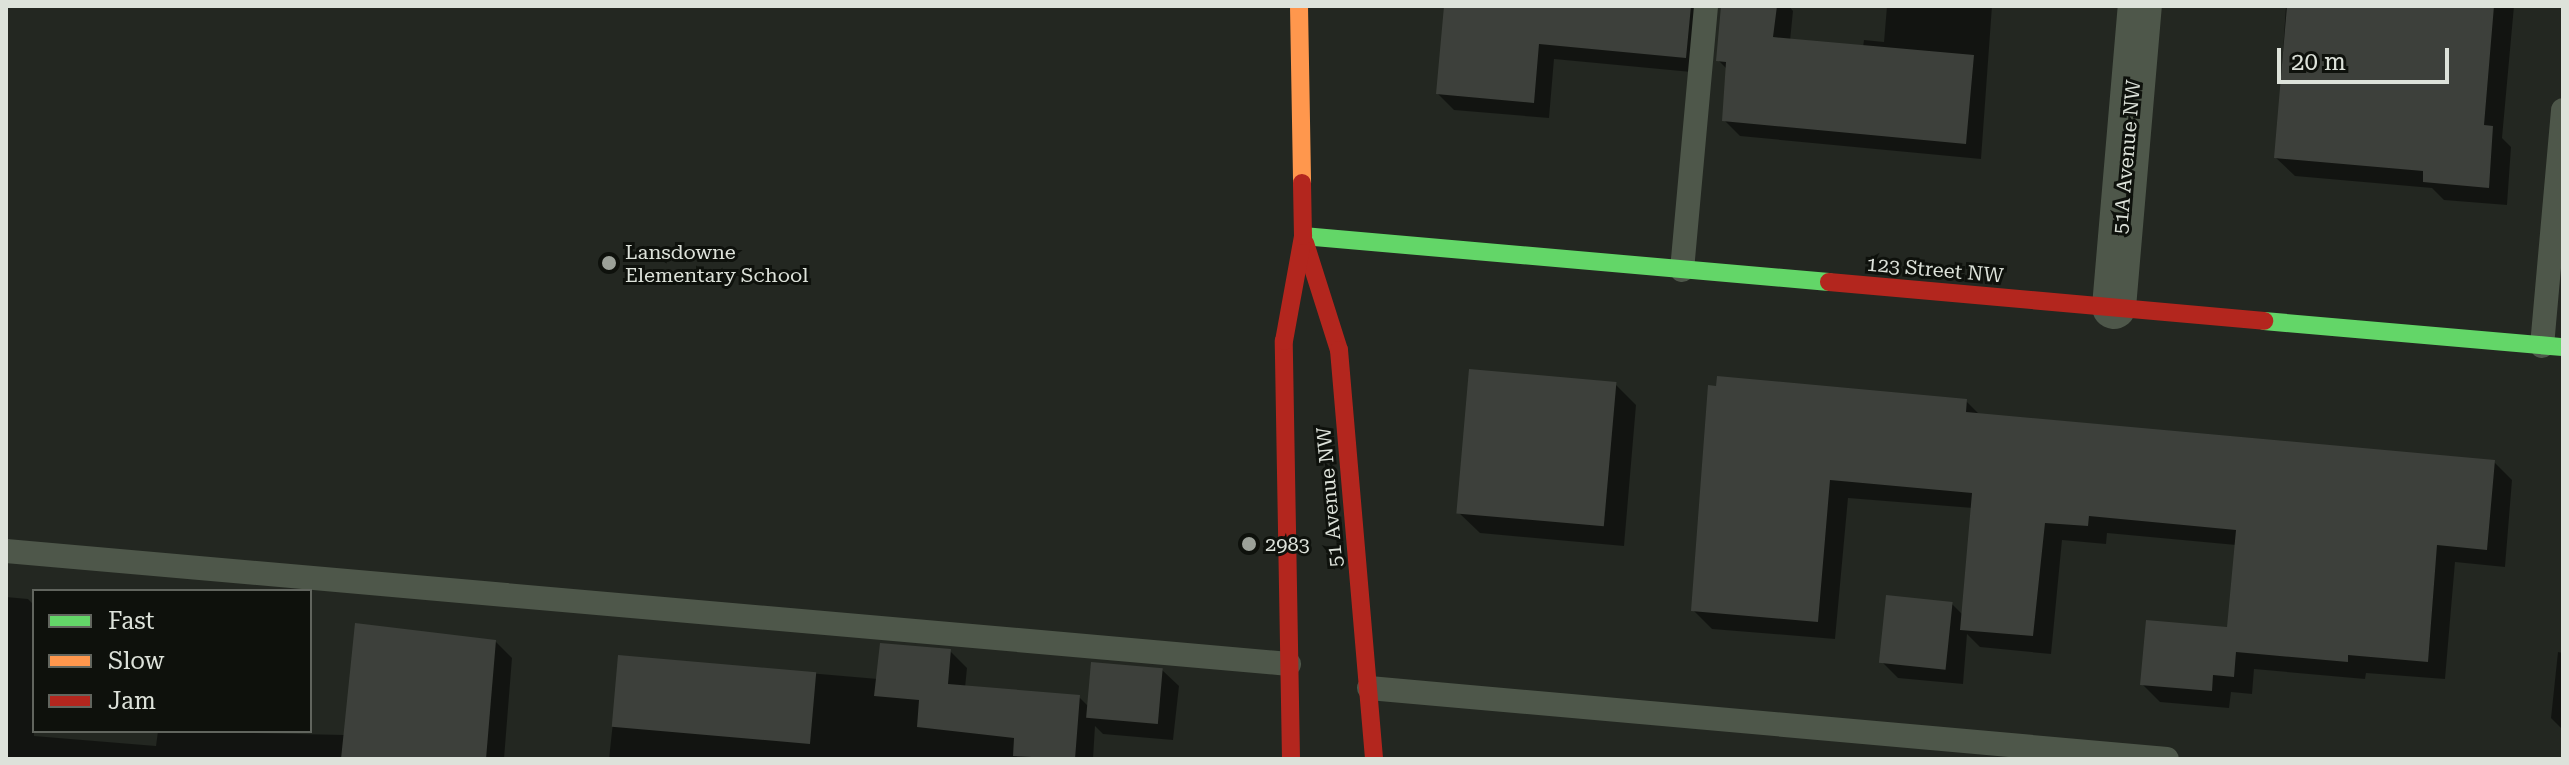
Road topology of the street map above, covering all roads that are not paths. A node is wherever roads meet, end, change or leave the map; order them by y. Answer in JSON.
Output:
{"nodes":[{"id":1,"x":1299,"y":6,"type":"edge"},
{"id":2,"x":1706,"y":6,"type":"edge"},
{"id":3,"x":2140,"y":6,"type":"edge"},
{"id":4,"x":2563,"y":110,"type":"edge"},
{"id":5,"x":1303,"y":236,"type":"junction"},
{"id":6,"x":1682,"y":270,"type":"junction"},
{"id":7,"x":2114,"y":307,"type":"junction"},
{"id":8,"x":2553,"y":346,"type":"edge"},
{"id":9,"x":6,"y":551,"type":"edge"},
{"id":10,"x":1289,"y":664,"type":"junction"},
{"id":11,"x":1369,"y":688,"type":"junction"},
{"id":12,"x":1291,"y":759,"type":"edge"},
{"id":13,"x":1374,"y":759,"type":"edge"},
{"id":14,"x":2167,"y":759,"type":"edge"}],
"edges":[{"from":1,"to":5,"type":"street","name":"51 Avenue NW"},
{"from":2,"to":6,"type":"lane"},
{"from":3,"to":7,"type":"street","name":"51A Avenue NW"},
{"from":4,"to":8,"type":"lane"},
{"from":5,"to":6,"type":"street","name":"123 Street NW"},
{"from":5,"to":10,"type":"street","name":"51 Avenue NW"},
{"from":5,"to":11,"type":"street","name":"51 Avenue NW"},
{"from":6,"to":7,"type":"street","name":"123 Street NW"},
{"from":7,"to":8,"type":"street","name":"123 Street NW"},
{"from":9,"to":10,"type":"lane"},
{"from":10,"to":12,"type":"street","name":"51 Avenue NW"},
{"from":11,"to":13,"type":"street","name":"51 Avenue NW"},
{"from":11,"to":14,"type":"lane"}]}
